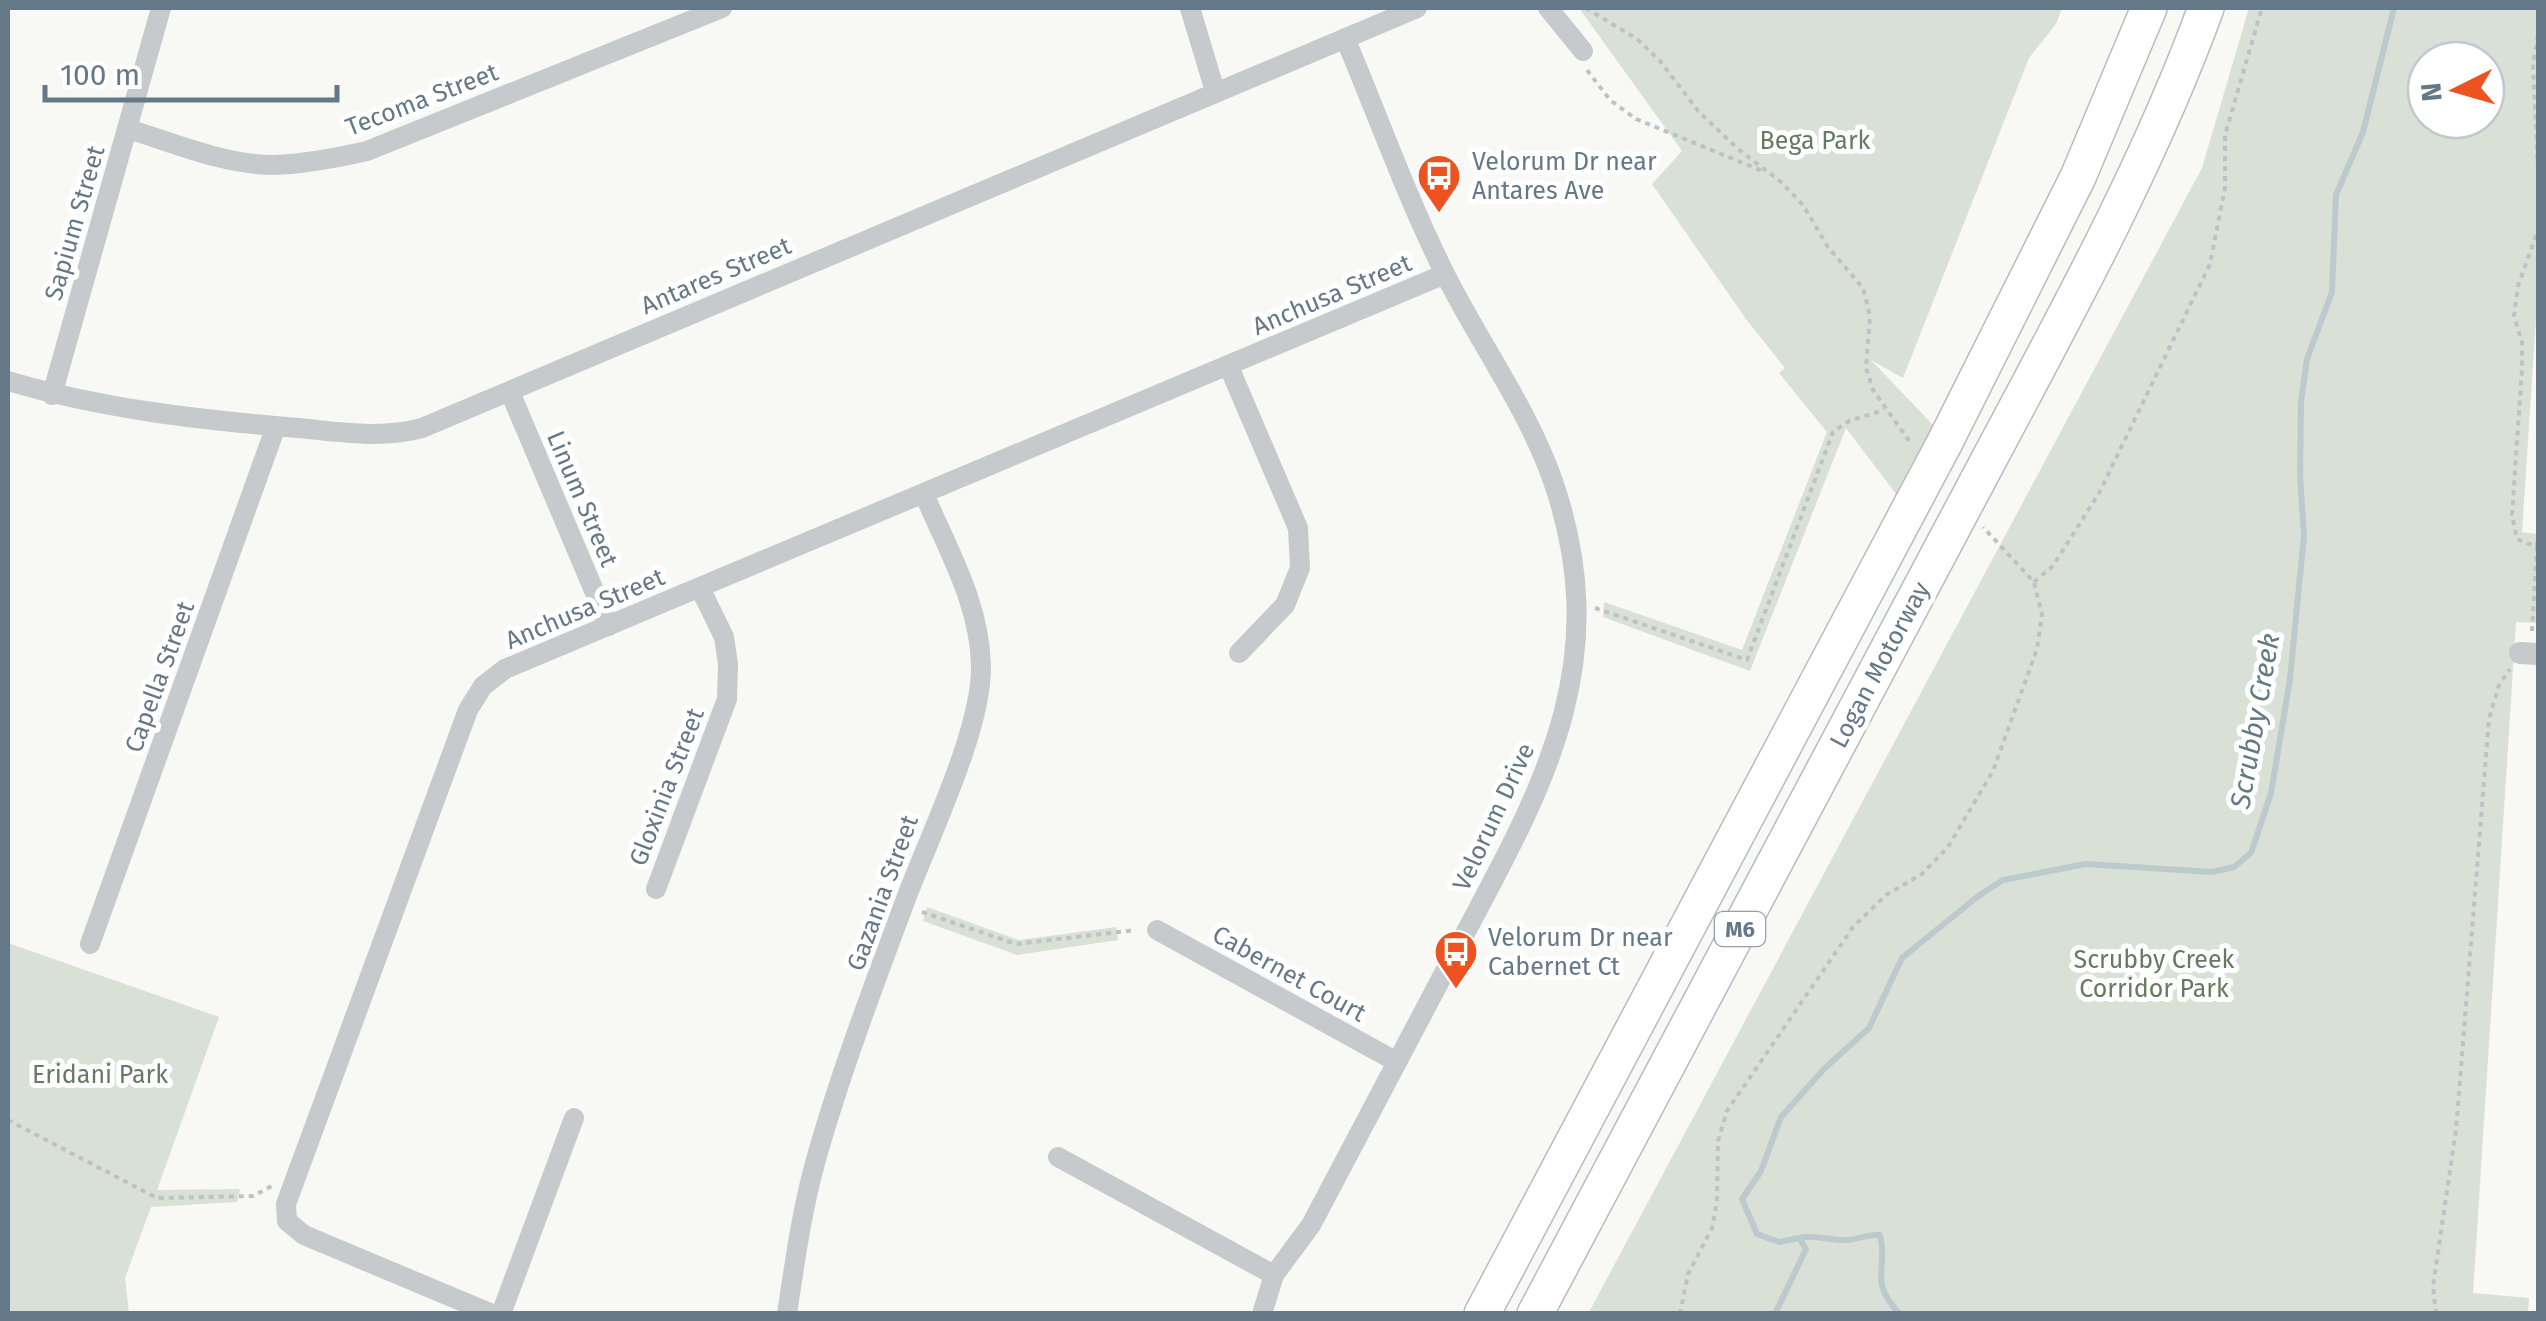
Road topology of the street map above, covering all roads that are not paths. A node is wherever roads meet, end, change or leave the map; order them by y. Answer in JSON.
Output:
{"nodes":[{"id":1,"x":161,"y":8,"type":"edge"},
{"id":2,"x":722,"y":8,"type":"edge"},
{"id":3,"x":1190,"y":8,"type":"edge"},
{"id":4,"x":1417,"y":8,"type":"edge"},
{"id":5,"x":1548,"y":8,"type":"edge"},
{"id":6,"x":2149,"y":8,"type":"edge"},
{"id":7,"x":2206,"y":8,"type":"edge"},
{"id":8,"x":1345,"y":38,"type":"junction"},
{"id":9,"x":1583,"y":51,"type":"road end"},
{"id":10,"x":1216,"y":91,"type":"junction"},
{"id":11,"x":128,"y":129,"type":"junction"},
{"id":12,"x":1445,"y":274,"type":"junction"},
{"id":13,"x":1228,"y":367,"type":"junction"},
{"id":14,"x":8,"y":381,"type":"edge"},
{"id":15,"x":510,"y":392,"type":"junction"},
{"id":16,"x":52,"y":394,"type":"junction"},
{"id":17,"x":276,"y":426,"type":"junction"},
{"id":18,"x":924,"y":494,"type":"junction"},
{"id":19,"x":700,"y":588,"type":"junction"},
{"id":20,"x":609,"y":626,"type":"junction"},
{"id":21,"x":1238,"y":653,"type":"dead end"},
{"id":22,"x":656,"y":889,"type":"dead end"},
{"id":23,"x":1157,"y":930,"type":"road end"},
{"id":24,"x":90,"y":944,"type":"dead end"},
{"id":25,"x":1398,"y":1062,"type":"junction"},
{"id":26,"x":574,"y":1118,"type":"dead end"},
{"id":27,"x":1058,"y":1157,"type":"dead end"},
{"id":28,"x":1274,"y":1275,"type":"junction"},
{"id":29,"x":492,"y":1314,"type":"edge"},
{"id":30,"x":501,"y":1314,"type":"edge"},
{"id":31,"x":788,"y":1314,"type":"edge"},
{"id":32,"x":1262,"y":1314,"type":"edge"},
{"id":33,"x":1482,"y":1314,"type":"edge"},
{"id":34,"x":1535,"y":1314,"type":"edge"}],
"edges":[{"from":1,"to":11,"type":"street","name":"Sapium Street"},
{"from":2,"to":11,"type":"street","name":"Tecoma Street"},
{"from":3,"to":10,"type":"street"},
{"from":4,"to":8,"type":"street","name":"Antares Street"},
{"from":5,"to":9,"type":"street"},
{"from":6,"to":33,"type":"highway","name":"Logan Motorway","number":"M6","bridge":true},
{"from":7,"to":34,"type":"highway","name":"Logan Motorway","number":"M6","bridge":true},
{"from":8,"to":10,"type":"street","name":"Antares Street"},
{"from":8,"to":12,"type":"street","name":"Velorum Drive"},
{"from":10,"to":15,"type":"street","name":"Antares Street"},
{"from":11,"to":16,"type":"street","name":"Sapium Street"},
{"from":12,"to":13,"type":"street","name":"Anchusa Street"},
{"from":12,"to":25,"type":"street","name":"Velorum Drive"},
{"from":13,"to":18,"type":"street","name":"Anchusa Street"},
{"from":13,"to":21,"type":"street"},
{"from":14,"to":16,"type":"street","name":"Antares Street"},
{"from":15,"to":17,"type":"street","name":"Antares Street"},
{"from":15,"to":20,"type":"street","name":"Linum Street"},
{"from":16,"to":17,"type":"street","name":"Antares Street"},
{"from":17,"to":24,"type":"street","name":"Capella Street"},
{"from":18,"to":19,"type":"street","name":"Anchusa Street"},
{"from":18,"to":31,"type":"street","name":"Gazania Street"},
{"from":19,"to":20,"type":"street","name":"Anchusa Street"},
{"from":19,"to":22,"type":"street","name":"Gloxinia Street"},
{"from":20,"to":29,"type":"street","name":"Anchusa Street"},
{"from":23,"to":25,"type":"street","name":"Cabernet Court"},
{"from":25,"to":28,"type":"street","name":"Velorum Drive"},
{"from":26,"to":30,"type":"street"},
{"from":27,"to":28,"type":"street"},
{"from":28,"to":32,"type":"street","name":"Velorum Drive"}]}
